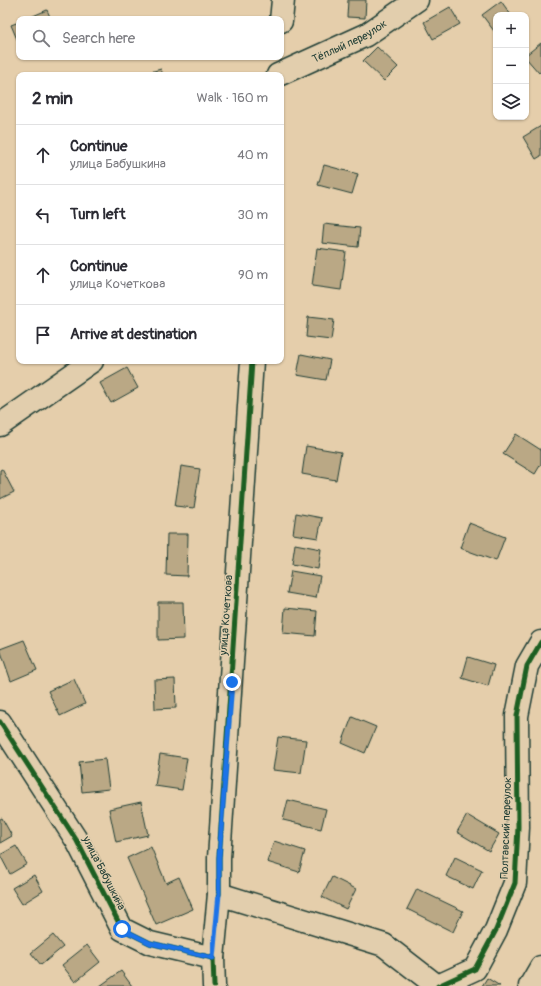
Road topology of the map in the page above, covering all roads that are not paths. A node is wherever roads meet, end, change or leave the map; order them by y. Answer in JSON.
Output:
{"nodes":[{"id":1,"x":283,"y":0,"type":"edge"},
{"id":2,"x":417,"y":0,"type":"edge"},
{"id":3,"x":281,"y":16,"type":"edge"},
{"id":4,"x":278,"y":60,"type":"edge"},
{"id":5,"x":277,"y":72,"type":"edge"},
{"id":6,"x":284,"y":72,"type":"edge"},
{"id":7,"x":88,"y":364,"type":"edge"},
{"id":8,"x":252,"y":364,"type":"edge"},
{"id":9,"x":0,"y":425,"type":"edge"},
{"id":10,"x":541,"y":642,"type":"edge"},
{"id":11,"x":0,"y":722,"type":"edge"},
{"id":12,"x":219,"y":894,"type":"junction"},
{"id":13,"x":213,"y":958,"type":"junction"},
{"id":14,"x":541,"y":968,"type":"edge"},
{"id":15,"x":214,"y":986,"type":"edge"},
{"id":16,"x":438,"y":986,"type":"edge"},
{"id":17,"x":530,"y":986,"type":"edge"}],
"edges":[{"from":1,"to":3,"type":"street"},
{"from":2,"to":6,"type":"street","name":"Тёплый переулок"},
{"from":4,"to":5,"type":"street"},
{"from":7,"to":9,"type":"street"},
{"from":8,"to":12,"type":"street","name":"улица Кочеткова"},
{"from":10,"to":16,"type":"street","name":"Полтавский переулок"},
{"from":11,"to":13,"type":"street","name":"улица Бабушкина"},
{"from":12,"to":13,"type":"street","name":"улица Кочеткова"},
{"from":12,"to":16,"type":"street"},
{"from":13,"to":15,"type":"street"},
{"from":14,"to":17,"type":"street"}]}
